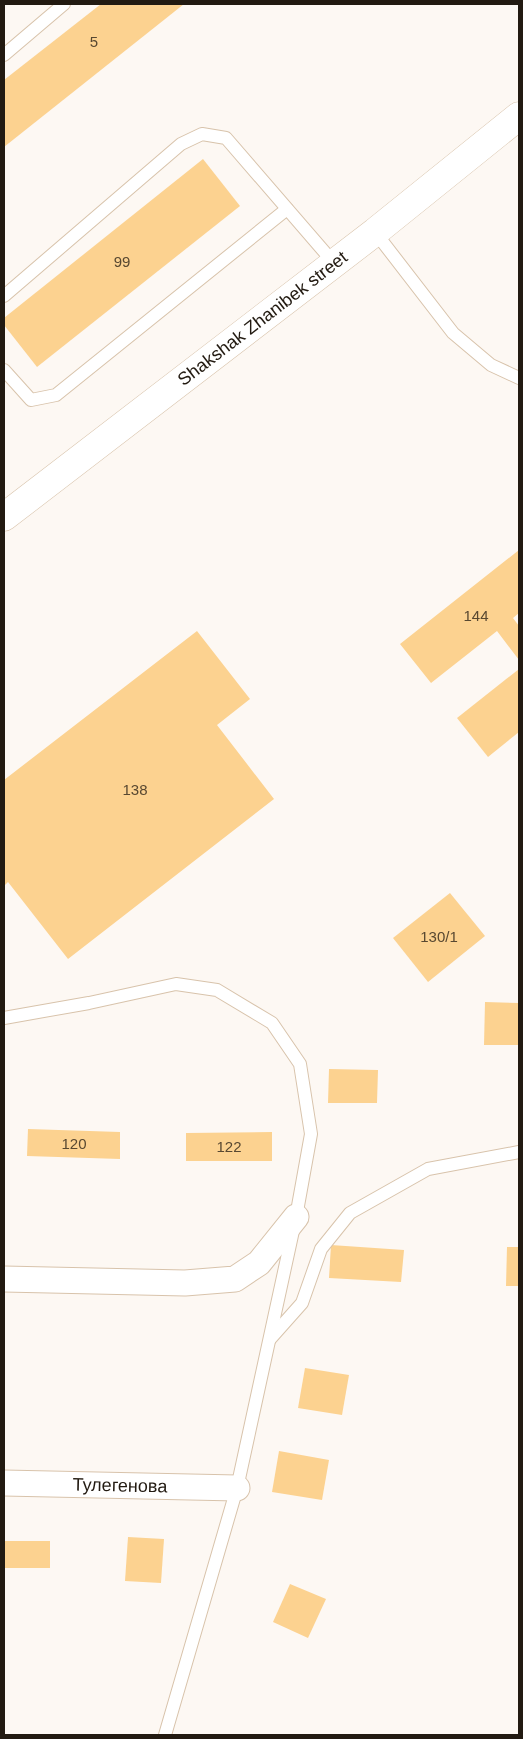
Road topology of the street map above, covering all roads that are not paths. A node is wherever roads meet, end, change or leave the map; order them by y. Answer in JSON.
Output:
{"nodes":[{"id":1,"x":64,"y":4,"type":"edge"},
{"id":2,"x":4,"y":55,"type":"edge"},
{"id":3,"x":519,"y":116,"type":"edge"},
{"id":4,"x":287,"y":209,"type":"junction"},
{"id":5,"x":375,"y":232,"type":"junction"},
{"id":6,"x":334,"y":263,"type":"junction"},
{"id":7,"x":4,"y":296,"type":"edge"},
{"id":8,"x":4,"y":370,"type":"edge"},
{"id":9,"x":519,"y":378,"type":"edge"},
{"id":10,"x":4,"y":517,"type":"edge"},
{"id":11,"x":4,"y":1018,"type":"edge"},
{"id":12,"x":519,"y":1152,"type":"edge"},
{"id":13,"x":296,"y":1217,"type":"junction"},
{"id":14,"x":4,"y":1279,"type":"edge"},
{"id":15,"x":270,"y":1339,"type":"junction"},
{"id":16,"x":4,"y":1483,"type":"edge"},
{"id":17,"x":237,"y":1488,"type":"junction"},
{"id":18,"x":165,"y":1735,"type":"edge"}],
"edges":[{"from":1,"to":2,"type":"lane"},
{"from":3,"to":5,"type":"main road","name":"Shakshak Zhanibek street"},
{"from":4,"to":6,"type":"lane"},
{"from":4,"to":7,"type":"lane"},
{"from":4,"to":8,"type":"lane"},
{"from":5,"to":6,"type":"main road","name":"Shakshak Zhanibek street"},
{"from":5,"to":9,"type":"lane"},
{"from":6,"to":10,"type":"main road","name":"Shakshak Zhanibek street"},
{"from":11,"to":13,"type":"lane"},
{"from":12,"to":15,"type":"lane"},
{"from":13,"to":14,"type":"street"},
{"from":13,"to":15,"type":"lane"},
{"from":15,"to":17,"type":"lane"},
{"from":16,"to":17,"type":"street","name":"Тулегенова"},
{"from":17,"to":18,"type":"lane"}]}
